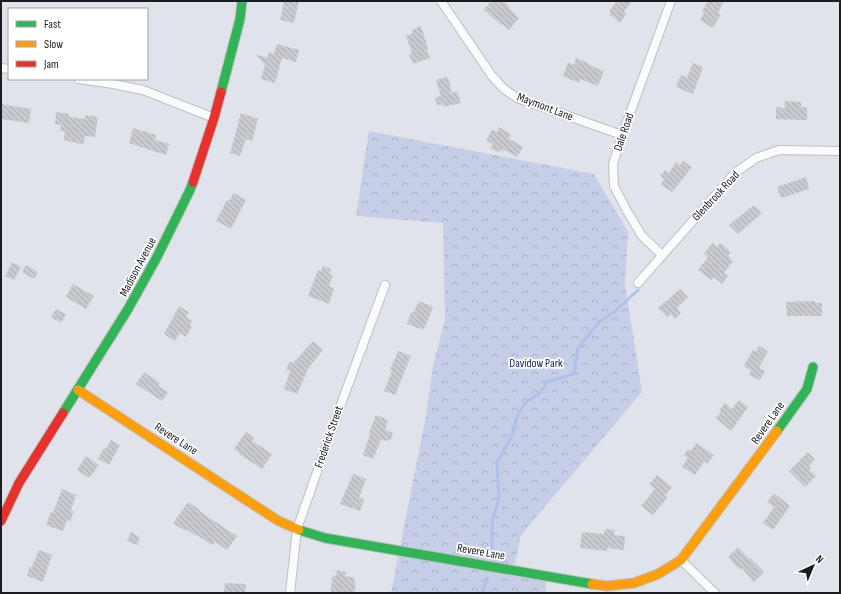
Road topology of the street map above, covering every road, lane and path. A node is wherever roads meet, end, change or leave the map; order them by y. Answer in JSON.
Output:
{"nodes":[{"id":1,"x":242,"y":1,"type":"edge"},
{"id":2,"x":441,"y":1,"type":"edge"},
{"id":3,"x":671,"y":1,"type":"edge"},
{"id":4,"x":86,"y":80,"type":"edge"},
{"id":5,"x":214,"y":118,"type":"junction"},
{"id":6,"x":622,"y":135,"type":"junction"},
{"id":7,"x":840,"y":151,"type":"edge"},
{"id":8,"x":662,"y":255,"type":"junction"},
{"id":9,"x":638,"y":283,"type":"dead end"},
{"id":10,"x":385,"y":285,"type":"dead end"},
{"id":11,"x":813,"y":367,"type":"dead end"},
{"id":12,"x":78,"y":390,"type":"junction"},
{"id":13,"x":1,"y":520,"type":"edge"},
{"id":14,"x":297,"y":529,"type":"junction"},
{"id":15,"x":681,"y":560,"type":"junction"},
{"id":16,"x":290,"y":593,"type":"edge"},
{"id":17,"x":715,"y":593,"type":"edge"}],
"edges":[{"from":1,"to":5,"type":"street","name":"Madison Avenue"},
{"from":2,"to":6,"type":"street","name":"Maymont Lane"},
{"from":3,"to":6,"type":"street","name":"Dale Road"},
{"from":4,"to":5,"type":"street"},
{"from":5,"to":12,"type":"street","name":"Madison Avenue"},
{"from":6,"to":8,"type":"street","name":"Dale Road"},
{"from":7,"to":8,"type":"street","name":"Glenbrook Road"},
{"from":8,"to":9,"type":"street","name":"Glenbrook Road"},
{"from":10,"to":14,"type":"street","name":"Frederick Street"},
{"from":11,"to":15,"type":"street","name":"Revere Lane"},
{"from":12,"to":13,"type":"street","name":"Madison Avenue"},
{"from":12,"to":14,"type":"street","name":"Revere Lane"},
{"from":14,"to":15,"type":"street","name":"Revere Lane"},
{"from":14,"to":16,"type":"street","name":"Frederick Street"},
{"from":15,"to":17,"type":"street"}]}
